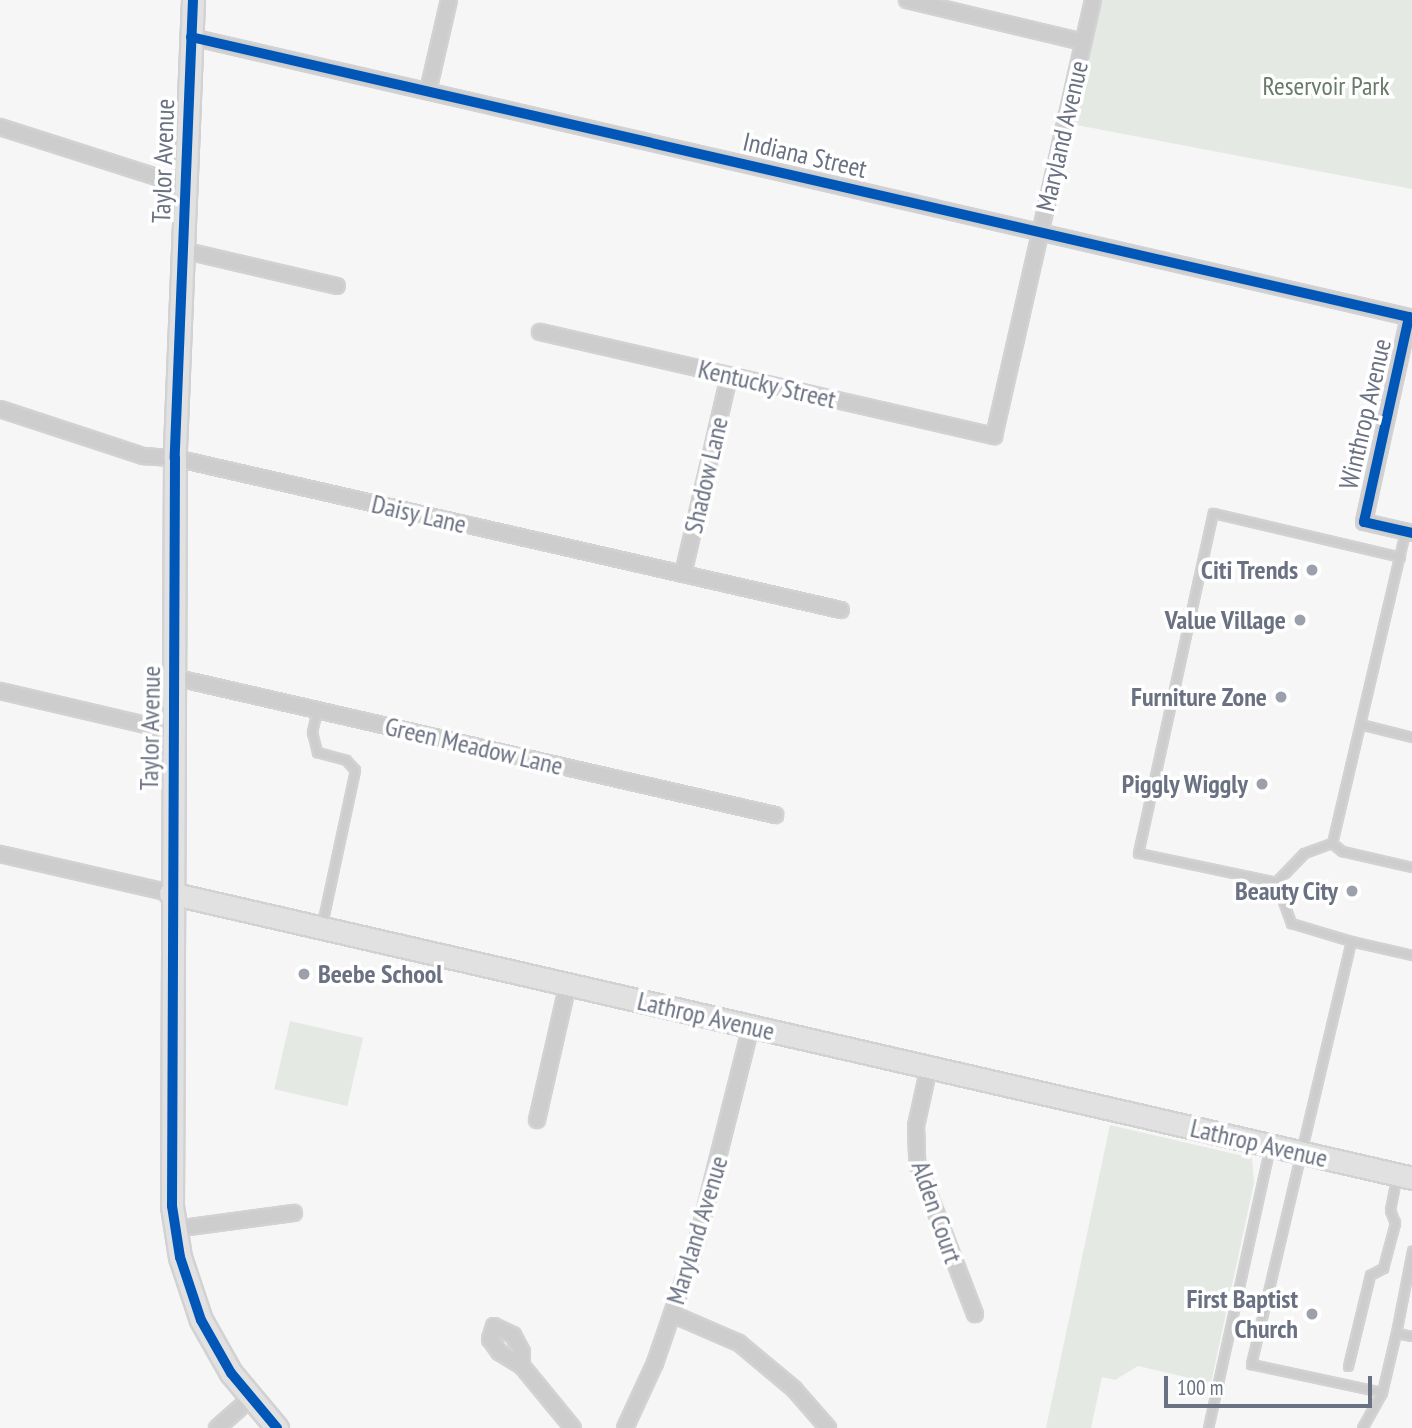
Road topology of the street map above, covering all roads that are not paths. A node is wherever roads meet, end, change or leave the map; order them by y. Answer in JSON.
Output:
{"nodes":[{"id":1,"x":193,"y":0,"type":"edge"},
{"id":2,"x":449,"y":0,"type":"edge"},
{"id":3,"x":907,"y":0,"type":"edge"},
{"id":4,"x":1093,"y":0,"type":"edge"},
{"id":5,"x":191,"y":37,"type":"junction"},
{"id":6,"x":1083,"y":42,"type":"junction"},
{"id":7,"x":428,"y":91,"type":"junction"},
{"id":8,"x":0,"y":127,"type":"edge"},
{"id":9,"x":185,"y":186,"type":"junction"},
{"id":10,"x":1040,"y":232,"type":"junction"},
{"id":11,"x":182,"y":250,"type":"junction"},
{"id":12,"x":337,"y":286,"type":"dead end"},
{"id":13,"x":1409,"y":317,"type":"joint"},
{"id":14,"x":540,"y":332,"type":"dead end"},
{"id":15,"x":729,"y":376,"type":"junction"},
{"id":16,"x":0,"y":409,"type":"edge"},
{"id":17,"x":993,"y":436,"type":"joint"},
{"id":18,"x":175,"y":458,"type":"junction"},
{"id":19,"x":1409,"y":532,"type":"edge"},
{"id":20,"x":1400,"y":556,"type":"junction"},
{"id":21,"x":683,"y":574,"type":"junction"},
{"id":22,"x":841,"y":610,"type":"dead end"},
{"id":23,"x":173,"y":677,"type":"junction"},
{"id":24,"x":0,"y":691,"type":"edge"},
{"id":25,"x":317,"y":710,"type":"junction"},
{"id":26,"x":1360,"y":724,"type":"junction"},
{"id":27,"x":172,"y":732,"type":"junction"},
{"id":28,"x":1412,"y":737,"type":"edge"},
{"id":29,"x":775,"y":816,"type":"dead end"},
{"id":30,"x":1332,"y":843,"type":"junction"},
{"id":31,"x":0,"y":854,"type":"edge"},
{"id":32,"x":1412,"y":867,"type":"edge"},
{"id":33,"x":1276,"y":882,"type":"junction"},
{"id":34,"x":170,"y":893,"type":"junction"},
{"id":35,"x":321,"y":928,"type":"junction"},
{"id":36,"x":1351,"y":940,"type":"junction"},
{"id":37,"x":1412,"y":955,"type":"edge"},
{"id":38,"x":568,"y":985,"type":"junction"},
{"id":39,"x":751,"y":1026,"type":"junction"},
{"id":40,"x":929,"y":1067,"type":"junction"},
{"id":41,"x":537,"y":1120,"type":"dead end"},
{"id":42,"x":1270,"y":1145,"type":"junction"},
{"id":43,"x":1302,"y":1153,"type":"junction"},
{"id":44,"x":1405,"y":1176,"type":"edge"},
{"id":45,"x":294,"y":1213,"type":"dead end"},
{"id":46,"x":175,"y":1229,"type":"junction"},
{"id":47,"x":1412,"y":1251,"type":"edge"},
{"id":48,"x":671,"y":1314,"type":"junction"},
{"id":49,"x":975,"y":1314,"type":"dead end"},
{"id":50,"x":1396,"y":1332,"type":"junction"},
{"id":51,"x":1411,"y":1333,"type":"edge"},
{"id":52,"x":522,"y":1366,"type":"dead end"},
{"id":53,"x":1348,"y":1366,"type":"dead end"},
{"id":54,"x":1382,"y":1392,"type":"junction"},
{"id":55,"x":251,"y":1398,"type":"junction"},
{"id":56,"x":217,"y":1428,"type":"edge"},
{"id":57,"x":277,"y":1428,"type":"edge"},
{"id":58,"x":573,"y":1428,"type":"edge"},
{"id":59,"x":625,"y":1428,"type":"edge"},
{"id":60,"x":828,"y":1428,"type":"edge"},
{"id":61,"x":1208,"y":1428,"type":"edge"},
{"id":62,"x":1362,"y":1428,"type":"edge"}],
"edges":[{"from":1,"to":5,"type":"street","name":"Taylor Avenue"},
{"from":2,"to":7,"type":"street"},
{"from":3,"to":6,"type":"street"},
{"from":4,"to":6,"type":"street","name":"Maryland Avenue"},
{"from":5,"to":7,"type":"street","name":"Indiana Street"},
{"from":5,"to":9,"type":"street","name":"Taylor Avenue"},
{"from":6,"to":10,"type":"street","name":"Maryland Avenue"},
{"from":7,"to":10,"type":"street","name":"Indiana Street"},
{"from":8,"to":9,"type":"street"},
{"from":9,"to":11,"type":"street","name":"Taylor Avenue"},
{"from":10,"to":13,"type":"street","name":"Indiana Street"},
{"from":10,"to":17,"type":"street","name":"Maryland Avenue"},
{"from":11,"to":12,"type":"street"},
{"from":11,"to":18,"type":"street","name":"Taylor Avenue"},
{"from":13,"to":19,"type":"street","name":"Winthrop Avenue"},
{"from":14,"to":15,"type":"street","name":"Kentucky Street"},
{"from":15,"to":17,"type":"street","name":"Kentucky Street"},
{"from":15,"to":21,"type":"street","name":"Shadow Lane"},
{"from":16,"to":18,"type":"street","name":"Daisy Lane"},
{"from":18,"to":21,"type":"street","name":"Daisy Lane"},
{"from":18,"to":23,"type":"street","name":"Taylor Avenue"},
{"from":19,"to":20,"type":"lane"},
{"from":20,"to":26,"type":"lane"},
{"from":20,"to":33,"type":"lane"},
{"from":21,"to":22,"type":"street","name":"Daisy Lane"},
{"from":23,"to":25,"type":"street","name":"Green Meadow Lane"},
{"from":23,"to":27,"type":"street","name":"Taylor Avenue"},
{"from":24,"to":27,"type":"street"},
{"from":25,"to":29,"type":"street","name":"Green Meadow Lane"},
{"from":25,"to":35,"type":"lane"},
{"from":26,"to":28,"type":"lane"},
{"from":26,"to":30,"type":"lane"},
{"from":27,"to":34,"type":"street","name":"Taylor Avenue"},
{"from":30,"to":32,"type":"lane"},
{"from":30,"to":33,"type":"lane"},
{"from":31,"to":34,"type":"street","name":"Lathrop Avenue"},
{"from":33,"to":36,"type":"lane"},
{"from":34,"to":35,"type":"street","name":"Lathrop Avenue"},
{"from":34,"to":46,"type":"street","name":"Taylor Avenue"},
{"from":35,"to":38,"type":"street","name":"Lathrop Avenue"},
{"from":36,"to":37,"type":"lane"},
{"from":36,"to":43,"type":"lane"},
{"from":38,"to":39,"type":"street","name":"Lathrop Avenue"},
{"from":38,"to":41,"type":"street"},
{"from":39,"to":40,"type":"street","name":"Lathrop Avenue"},
{"from":39,"to":48,"type":"street","name":"Maryland Avenue"},
{"from":40,"to":42,"type":"street","name":"Lathrop Avenue"},
{"from":40,"to":49,"type":"street","name":"Alden Court"},
{"from":42,"to":43,"type":"street","name":"Lathrop Avenue"},
{"from":42,"to":61,"type":"lane"},
{"from":43,"to":44,"type":"street","name":"Lathrop Avenue"},
{"from":43,"to":54,"type":"lane"},
{"from":44,"to":53,"type":"lane"},
{"from":45,"to":46,"type":"street"},
{"from":46,"to":55,"type":"street","name":"Taylor Avenue"},
{"from":47,"to":50,"type":"lane"},
{"from":48,"to":59,"type":"street","name":"Maryland Avenue"},
{"from":48,"to":60,"type":"street"},
{"from":50,"to":51,"type":"lane"},
{"from":50,"to":54,"type":"lane"},
{"from":52,"to":58,"type":"street"},
{"from":54,"to":62,"type":"lane"},
{"from":55,"to":56,"type":"street"},
{"from":55,"to":57,"type":"street","name":"Taylor Avenue"}]}
